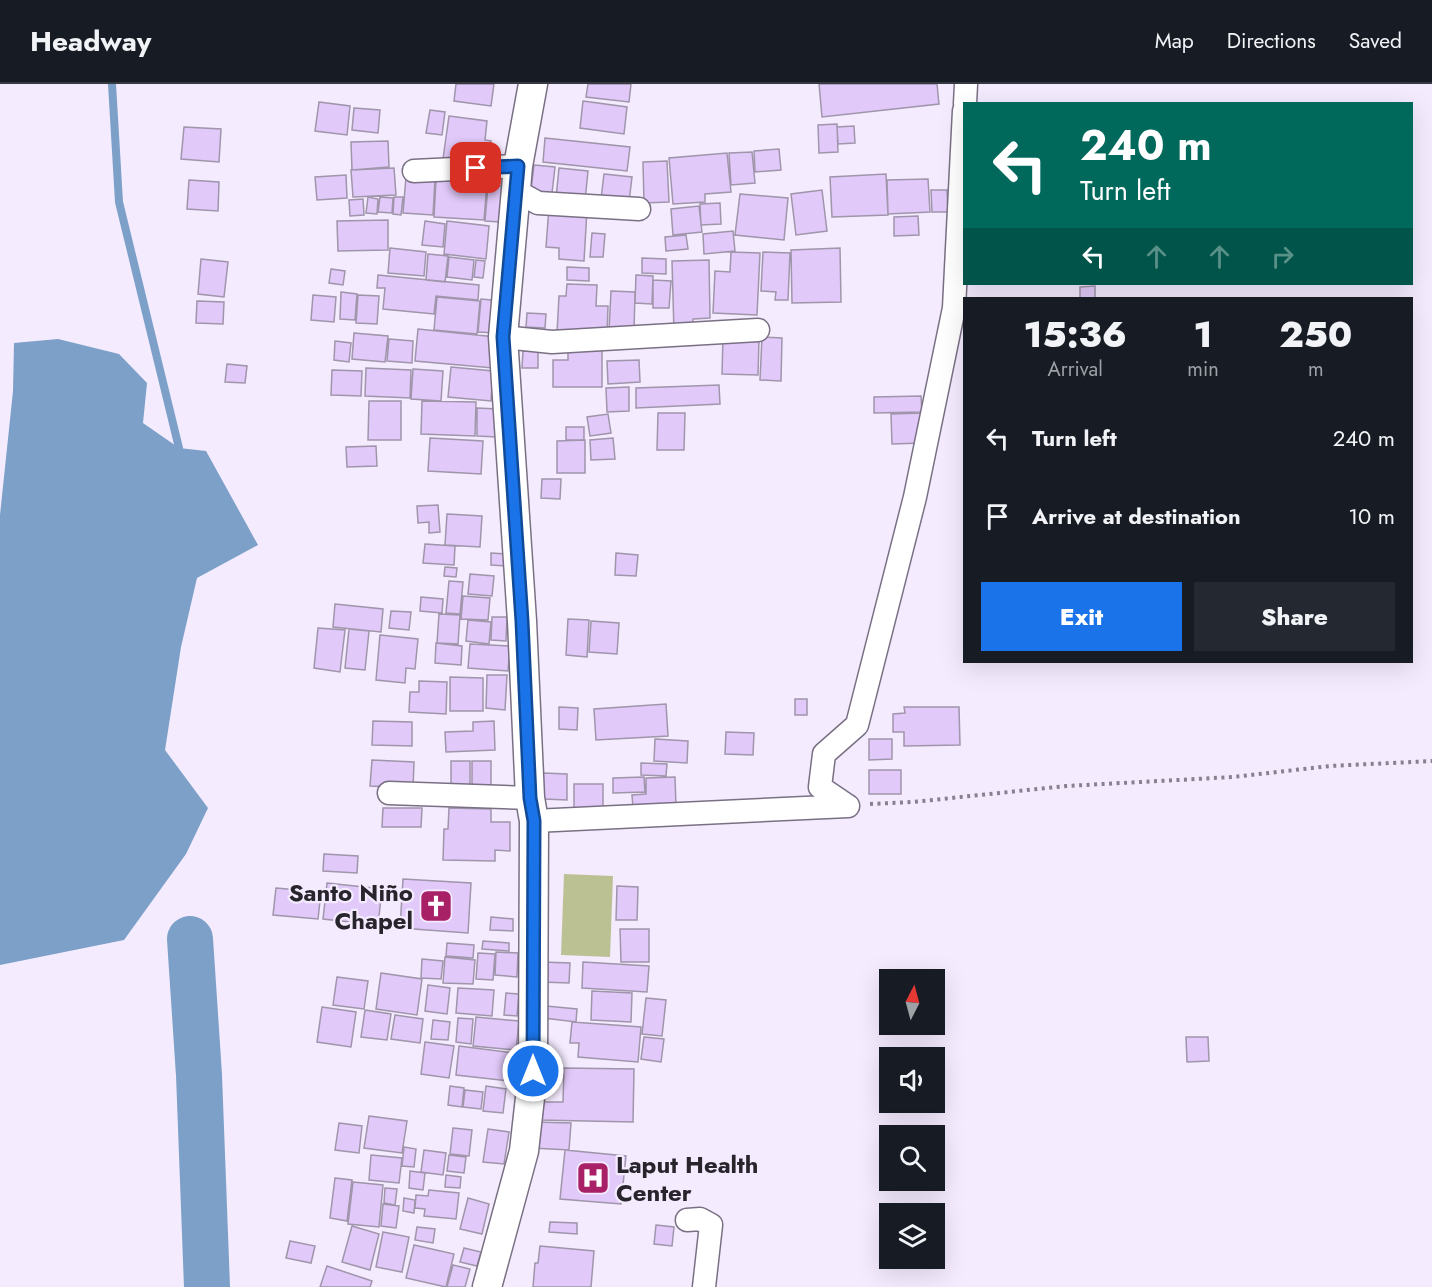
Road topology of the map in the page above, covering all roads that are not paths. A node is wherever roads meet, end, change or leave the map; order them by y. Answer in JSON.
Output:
{"nodes":[{"id":1,"x":533,"y":84,"type":"edge"},
{"id":2,"x":966,"y":84,"type":"edge"},
{"id":3,"x":965,"y":102,"type":"edge"},
{"id":4,"x":963,"y":131,"type":"edge"},
{"id":5,"x":414,"y":171,"type":"dead end"},
{"id":6,"x":517,"y":178,"type":"junction"},
{"id":7,"x":639,"y":209,"type":"dead end"},
{"id":8,"x":758,"y":330,"type":"dead end"},
{"id":9,"x":503,"y":337,"type":"junction"},
{"id":10,"x":389,"y":793,"type":"dead end"},
{"id":11,"x":532,"y":810,"type":"junction"},
{"id":12,"x":687,"y":1220,"type":"dead end"},
{"id":13,"x":487,"y":1287,"type":"edge"},
{"id":14,"x":704,"y":1287,"type":"edge"}],
"edges":[{"from":1,"to":6,"type":"street"},
{"from":2,"to":3,"type":"street"},
{"from":4,"to":11,"type":"street"},
{"from":5,"to":6,"type":"street"},
{"from":6,"to":7,"type":"street"},
{"from":6,"to":9,"type":"street"},
{"from":8,"to":9,"type":"street"},
{"from":9,"to":11,"type":"street"},
{"from":10,"to":11,"type":"street"},
{"from":11,"to":13,"type":"street"},
{"from":12,"to":14,"type":"street"}]}
